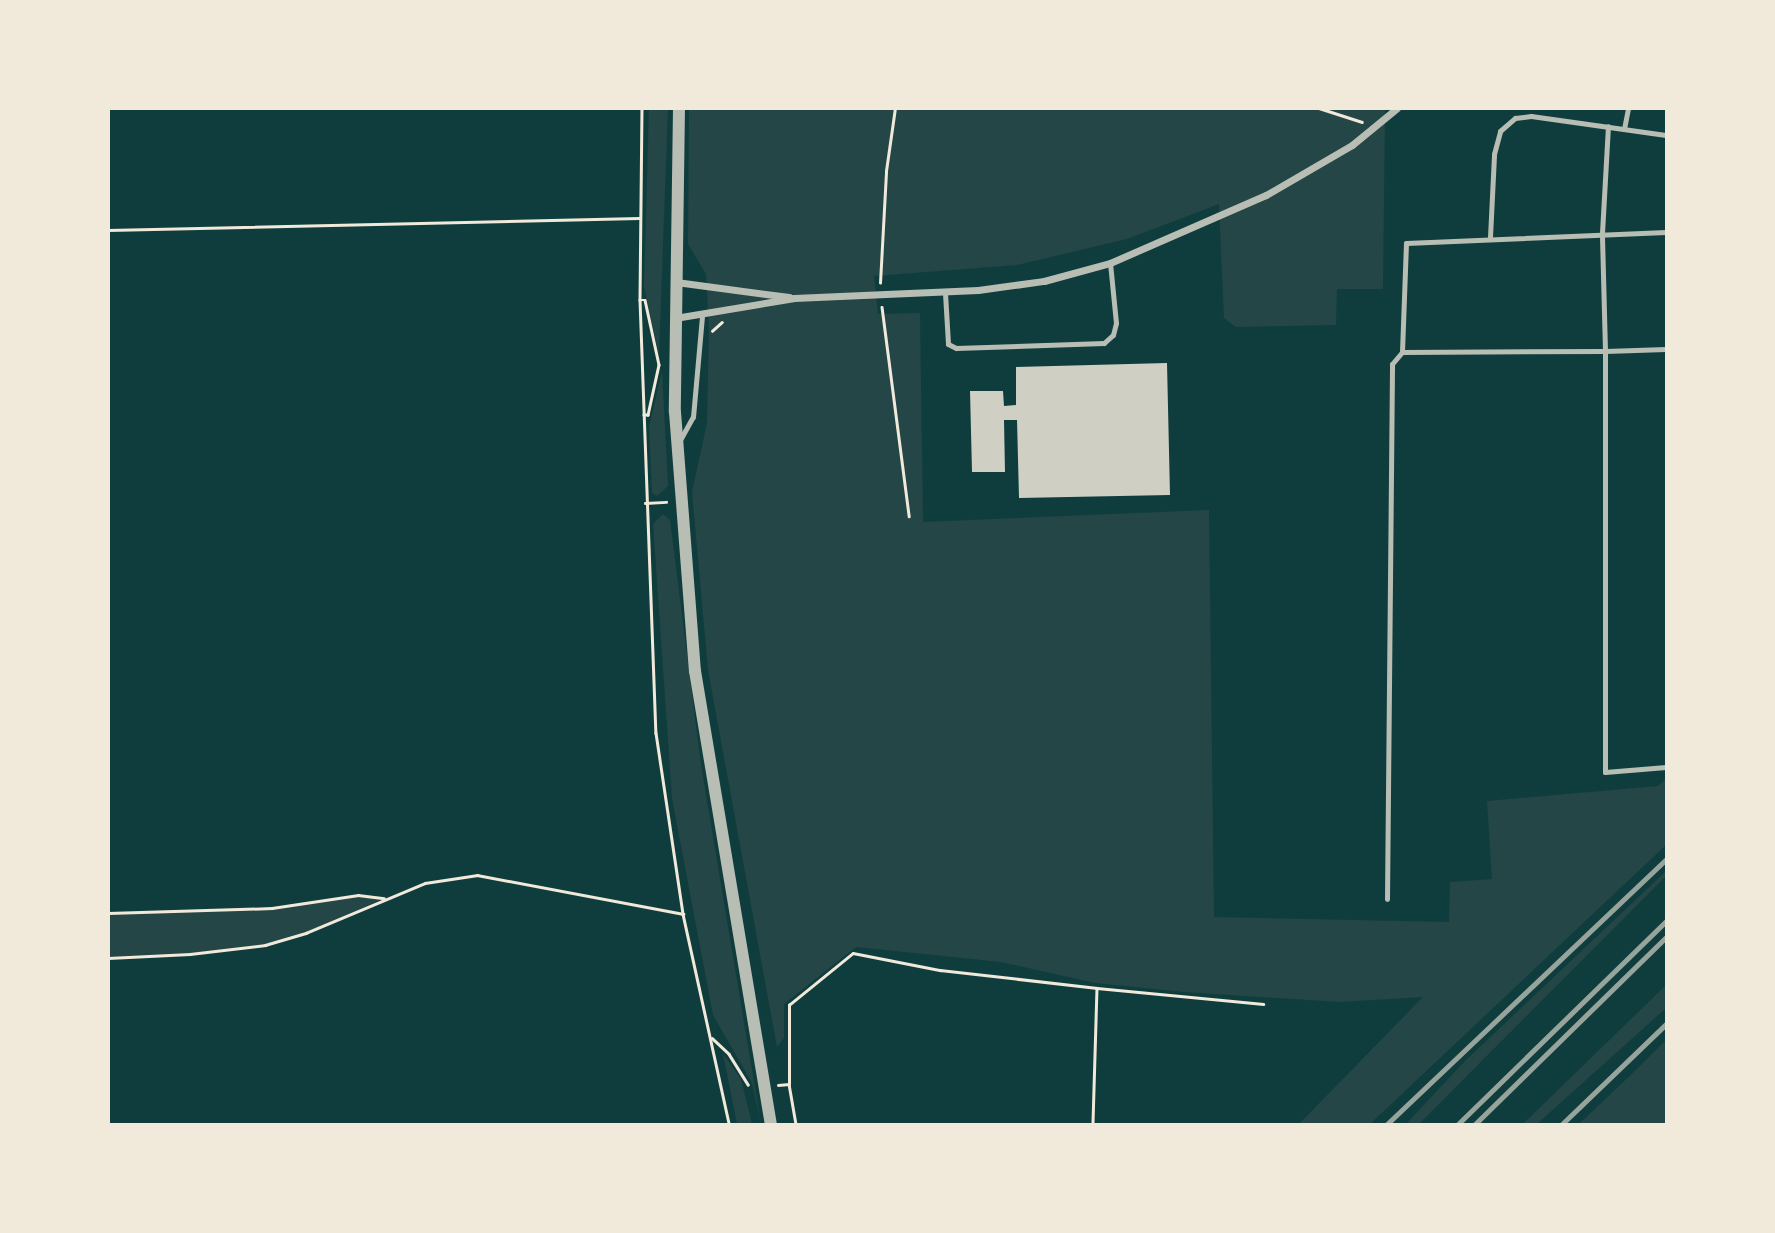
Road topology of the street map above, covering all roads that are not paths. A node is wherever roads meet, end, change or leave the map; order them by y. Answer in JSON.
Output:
{"nodes":[{"id":1,"x":679,"y":108,"type":"edge"},
{"id":2,"x":1397,"y":108,"type":"edge"},
{"id":3,"x":1518,"y":108,"type":"edge"},
{"id":4,"x":1628,"y":108,"type":"edge"},
{"id":5,"x":1515,"y":118,"type":"junction"},
{"id":6,"x":1608,"y":126,"type":"junction"},
{"id":7,"x":1624,"y":129,"type":"junction"},
{"id":8,"x":1667,"y":135,"type":"edge"},
{"id":9,"x":1667,"y":232,"type":"edge"},
{"id":10,"x":1602,"y":233,"type":"junction"},
{"id":11,"x":1490,"y":236,"type":"junction"},
{"id":12,"x":1110,"y":264,"type":"junction"},
{"id":13,"x":675,"y":282,"type":"junction"},
{"id":14,"x":945,"y":293,"type":"junction"},
{"id":15,"x":794,"y":298,"type":"junction"},
{"id":16,"x":702,"y":317,"type":"junction"},
{"id":17,"x":675,"y":318,"type":"junction"},
{"id":18,"x":1667,"y":349,"type":"edge"},
{"id":19,"x":1605,"y":351,"type":"junction"},
{"id":20,"x":1402,"y":352,"type":"junction"},
{"id":21,"x":676,"y":446,"type":"junction"},
{"id":22,"x":1667,"y":766,"type":"edge"},
{"id":23,"x":1387,"y":899,"type":"dead end"},
{"id":24,"x":771,"y":1125,"type":"edge"}],
"edges":[{"from":1,"to":13,"type":"street"},
{"from":2,"to":12,"type":"street"},
{"from":3,"to":5,"type":"lane"},
{"from":4,"to":7,"type":"lane"},
{"from":5,"to":6,"type":"lane"},
{"from":5,"to":11,"type":"lane"},
{"from":6,"to":7,"type":"lane"},
{"from":6,"to":10,"type":"lane"},
{"from":7,"to":8,"type":"lane"},
{"from":9,"to":10,"type":"lane"},
{"from":10,"to":11,"type":"lane"},
{"from":10,"to":19,"type":"lane"},
{"from":11,"to":20,"type":"lane"},
{"from":12,"to":14,"type":"street"},
{"from":12,"to":14,"type":"lane"},
{"from":13,"to":15,"type":"street"},
{"from":13,"to":17,"type":"street"},
{"from":14,"to":15,"type":"street"},
{"from":15,"to":16,"type":"street"},
{"from":16,"to":17,"type":"street"},
{"from":16,"to":21,"type":"lane"},
{"from":17,"to":21,"type":"street"},
{"from":18,"to":19,"type":"lane"},
{"from":19,"to":20,"type":"lane"},
{"from":19,"to":22,"type":"lane"},
{"from":20,"to":23,"type":"lane"},
{"from":21,"to":24,"type":"street"}]}
